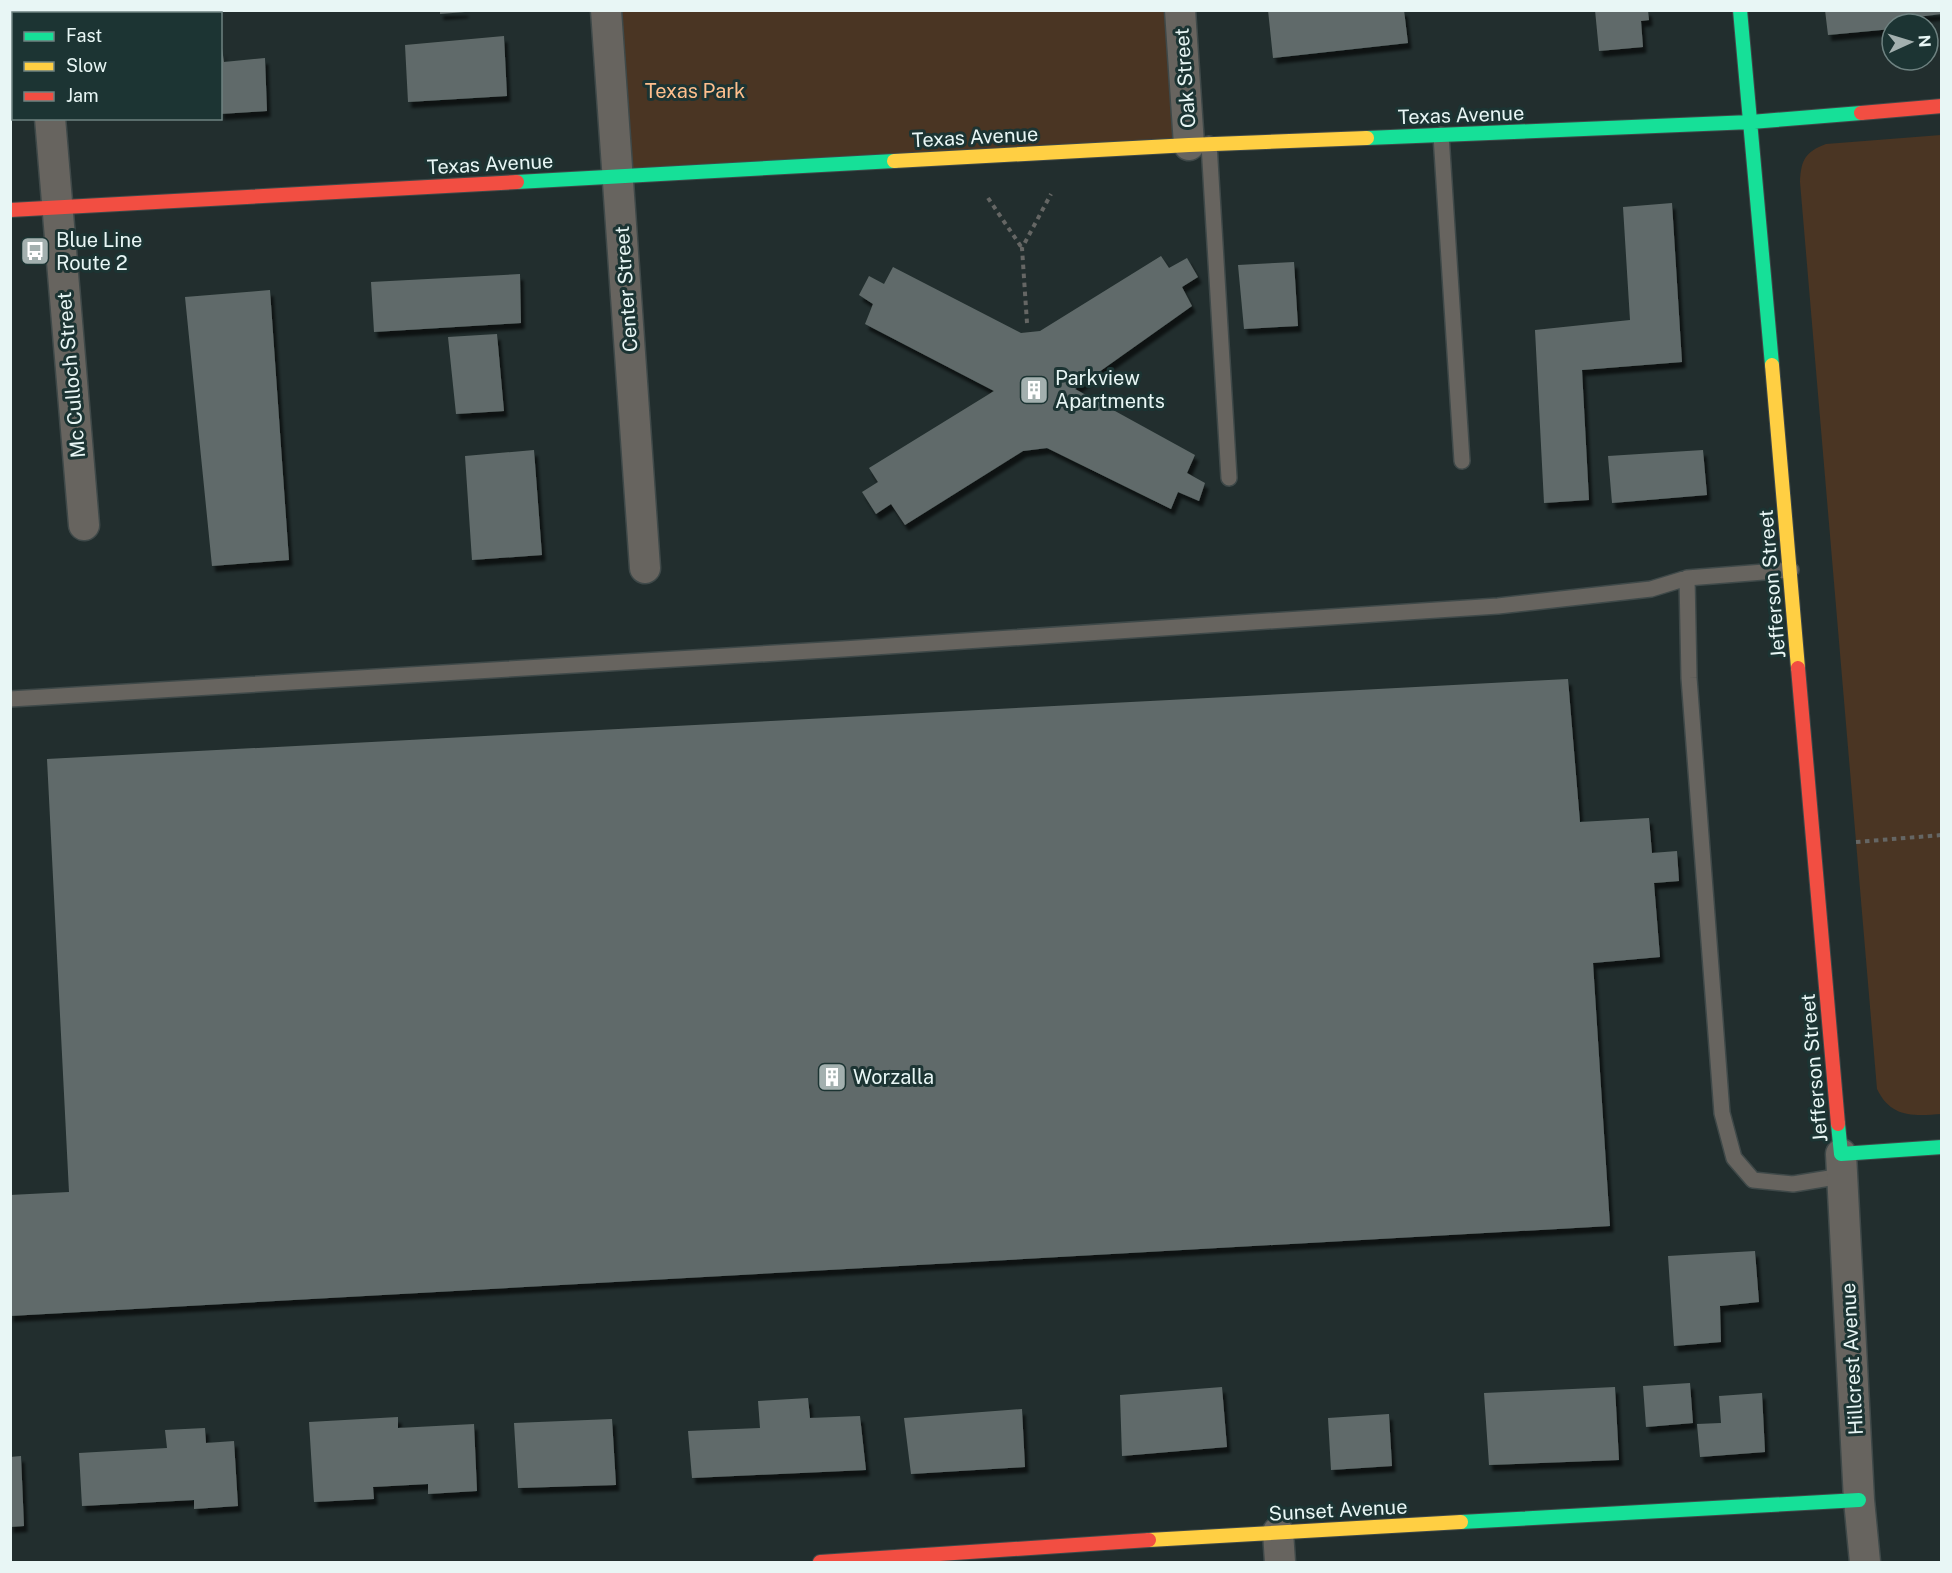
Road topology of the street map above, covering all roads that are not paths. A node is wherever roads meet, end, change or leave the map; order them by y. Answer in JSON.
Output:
{"nodes":[{"id":1,"x":606,"y":10,"type":"edge"},
{"id":2,"x":1180,"y":10,"type":"edge"},
{"id":3,"x":1740,"y":10,"type":"edge"},
{"id":4,"x":1941,"y":106,"type":"edge"},
{"id":5,"x":50,"y":120,"type":"edge"},
{"id":6,"x":1751,"y":122,"type":"junction"},
{"id":7,"x":1441,"y":135,"type":"junction"},
{"id":8,"x":1199,"y":145,"type":"junction"},
{"id":9,"x":618,"y":176,"type":"junction"},
{"id":10,"x":57,"y":207,"type":"junction"},
{"id":11,"x":10,"y":210,"type":"edge"},
{"id":12,"x":1462,"y":461,"type":"dead end"},
{"id":13,"x":1229,"y":478,"type":"dead end"},
{"id":14,"x":84,"y":525,"type":"dead end"},
{"id":15,"x":645,"y":568,"type":"dead end"},
{"id":16,"x":1791,"y":570,"type":"junction"},
{"id":17,"x":1687,"y":578,"type":"junction"},
{"id":18,"x":10,"y":699,"type":"edge"},
{"id":19,"x":1941,"y":1147,"type":"edge"},
{"id":20,"x":1842,"y":1165,"type":"junction"},
{"id":21,"x":1859,"y":1500,"type":"junction"},
{"id":22,"x":1278,"y":1533,"type":"junction"},
{"id":23,"x":820,"y":1563,"type":"edge"},
{"id":24,"x":1280,"y":1563,"type":"edge"},
{"id":25,"x":1865,"y":1563,"type":"edge"}],
"edges":[{"from":1,"to":9,"type":"street","name":"Center Street"},
{"from":2,"to":8,"type":"street","name":"Oak Street"},
{"from":3,"to":6,"type":"street","name":"Jefferson Street"},
{"from":4,"to":6,"type":"street","name":"Texas Avenue"},
{"from":5,"to":10,"type":"street","name":"Mc Culloch Street"},
{"from":6,"to":7,"type":"street","name":"Texas Avenue"},
{"from":6,"to":16,"type":"street","name":"Jefferson Street"},
{"from":7,"to":8,"type":"street","name":"Texas Avenue"},
{"from":7,"to":12,"type":"lane"},
{"from":8,"to":9,"type":"street","name":"Texas Avenue"},
{"from":8,"to":13,"type":"lane"},
{"from":9,"to":10,"type":"street","name":"Texas Avenue"},
{"from":9,"to":15,"type":"street","name":"Center Street"},
{"from":10,"to":11,"type":"street","name":"Texas Avenue"},
{"from":10,"to":14,"type":"street","name":"Mc Culloch Street"},
{"from":16,"to":17,"type":"lane"},
{"from":16,"to":20,"type":"street","name":"Jefferson Street"},
{"from":17,"to":18,"type":"lane"},
{"from":17,"to":20,"type":"lane"},
{"from":19,"to":20,"type":"street"},
{"from":20,"to":21,"type":"street","name":"Hillcrest Avenue"},
{"from":21,"to":22,"type":"street","name":"Sunset Avenue"},
{"from":21,"to":25,"type":"street","name":"Hillcrest Avenue"},
{"from":22,"to":23,"type":"street","name":"Sunset Avenue"},
{"from":22,"to":24,"type":"street"}]}
